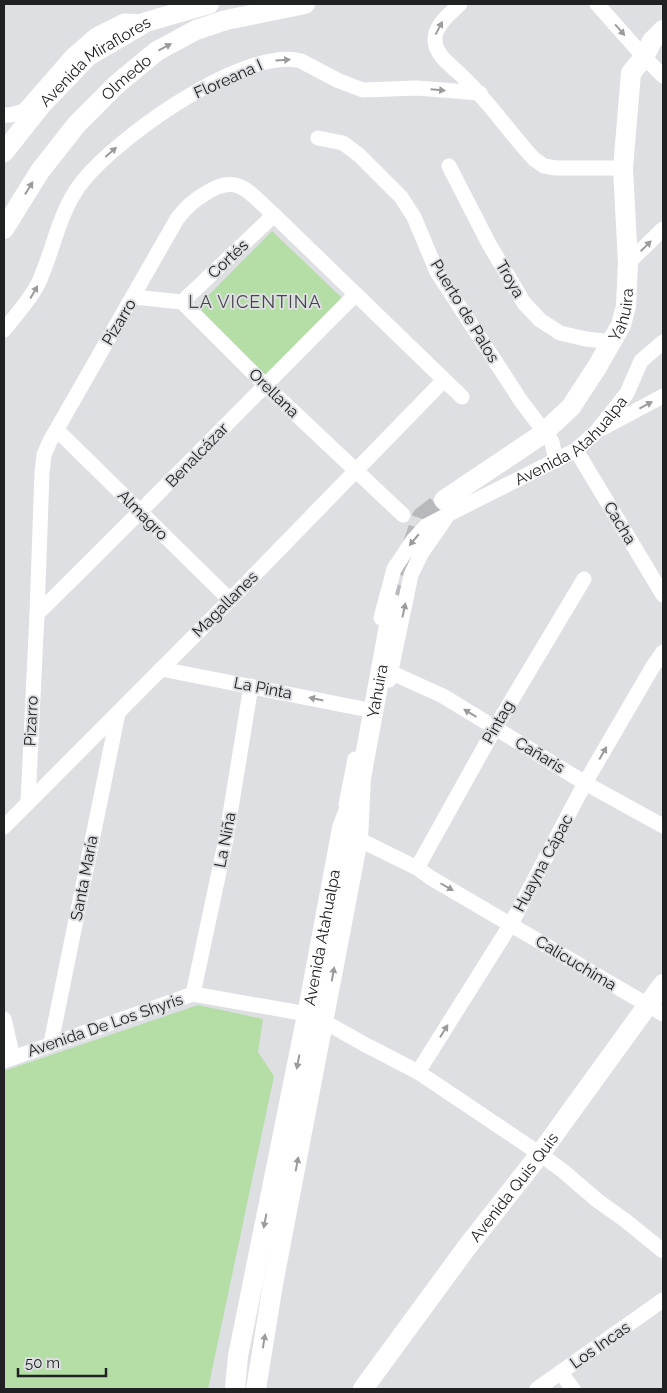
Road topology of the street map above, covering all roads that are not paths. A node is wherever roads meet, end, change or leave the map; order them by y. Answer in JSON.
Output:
{"nodes":[{"id":1,"x":209,"y":4,"type":"edge"},
{"id":2,"x":305,"y":4,"type":"edge"},
{"id":3,"x":460,"y":4,"type":"edge"},
{"id":4,"x":597,"y":4,"type":"edge"},
{"id":5,"x":146,"y":22,"type":"junction"},
{"id":6,"x":663,"y":30,"type":"edge"},
{"id":7,"x":663,"y":45,"type":"edge"},
{"id":8,"x":644,"y":57,"type":"junction"},
{"id":9,"x":663,"y":76,"type":"edge"},
{"id":10,"x":480,"y":93,"type":"junction"},
{"id":11,"x":4,"y":115,"type":"edge"},
{"id":12,"x":318,"y":138,"type":"dead end"},
{"id":13,"x":4,"y":152,"type":"edge"},
{"id":14,"x":449,"y":166,"type":"dead end"},
{"id":15,"x":623,"y":168,"type":"junction"},
{"id":16,"x":274,"y":215,"type":"junction"},
{"id":17,"x":4,"y":229,"type":"edge"},
{"id":18,"x":663,"y":229,"type":"edge"},
{"id":19,"x":628,"y":263,"type":"junction"},
{"id":20,"x":356,"y":295,"type":"junction"},
{"id":21,"x":134,"y":297,"type":"junction"},
{"id":22,"x":182,"y":302,"type":"junction"},
{"id":23,"x":4,"y":330,"type":"edge"},
{"id":24,"x":612,"y":342,"type":"junction"},
{"id":25,"x":663,"y":342,"type":"edge"},
{"id":26,"x":444,"y":380,"type":"junction"},
{"id":27,"x":265,"y":385,"type":"junction"},
{"id":28,"x":663,"y":396,"type":"edge"},
{"id":29,"x":462,"y":397,"type":"dead end"},
{"id":30,"x":57,"y":430,"type":"junction"},
{"id":31,"x":597,"y":431,"type":"junction"},
{"id":32,"x":576,"y":450,"type":"junction"},
{"id":33,"x":556,"y":461,"type":"junction"},
{"id":34,"x":356,"y":472,"type":"junction"},
{"id":35,"x":448,"y":506,"type":"junction"},
{"id":36,"x":141,"y":512,"type":"junction"},
{"id":37,"x":403,"y":515,"type":"dead end"},
{"id":38,"x":584,"y":579,"type":"dead end"},
{"id":39,"x":663,"y":596,"type":"edge"},
{"id":40,"x":230,"y":600,"type":"junction"},
{"id":41,"x":393,"y":604,"type":"tunnel mouth"},
{"id":42,"x":37,"y":614,"type":"junction"},
{"id":43,"x":663,"y":652,"type":"edge"},
{"id":44,"x":162,"y":669,"type":"junction"},
{"id":45,"x":390,"y":672,"type":"junction"},
{"id":46,"x":251,"y":686,"type":"junction"},
{"id":47,"x":364,"y":709,"type":"junction"},
{"id":48,"x":118,"y":713,"type":"junction"},
{"id":49,"x":495,"y":728,"type":"junction"},
{"id":50,"x":586,"y":783,"type":"junction"},
{"id":51,"x":28,"y":802,"type":"junction"},
{"id":52,"x":663,"y":826,"type":"edge"},
{"id":53,"x":4,"y":827,"type":"edge"},
{"id":54,"x":353,"y":832,"type":"junction"},
{"id":55,"x":417,"y":868,"type":"junction"},
{"id":56,"x":511,"y":924,"type":"junction"},
{"id":57,"x":663,"y":984,"type":"edge"},
{"id":58,"x":193,"y":994,"type":"junction"},
{"id":59,"x":655,"y":1010,"type":"edge"},
{"id":60,"x":316,"y":1018,"type":"junction"},
{"id":61,"x":4,"y":1019,"type":"edge"},
{"id":62,"x":51,"y":1043,"type":"junction"},
{"id":63,"x":8,"y":1059,"type":"edge"},
{"id":64,"x":418,"y":1072,"type":"junction"},
{"id":65,"x":540,"y":1154,"type":"junction"},
{"id":66,"x":663,"y":1251,"type":"edge"},
{"id":67,"x":663,"y":1300,"type":"edge"},
{"id":68,"x":561,"y":1372,"type":"junction"},
{"id":69,"x":235,"y":1389,"type":"edge"},
{"id":70,"x":256,"y":1389,"type":"edge"},
{"id":71,"x":363,"y":1389,"type":"edge"},
{"id":72,"x":537,"y":1389,"type":"edge"},
{"id":73,"x":574,"y":1389,"type":"edge"}],
"edges":[{"from":1,"to":5,"type":"main road","name":"Avenida Miraflores"},
{"from":17,"to":2,"type":"main road","name":"Olmedo","one_way":true},
{"from":10,"to":3,"type":"street","one_way":true},
{"from":4,"to":8,"type":"street","one_way":true},
{"from":5,"to":11,"type":"street"},
{"from":5,"to":13,"type":"main road","name":"Avenida Miraflores"},
{"from":6,"to":8,"type":"main road","name":"Yahuira"},
{"from":7,"to":8,"type":"main road"},
{"from":8,"to":9,"type":"street"},
{"from":8,"to":15,"type":"main road","name":"Yahuira"},
{"from":10,"to":15,"type":"street"},
{"from":23,"to":10,"type":"street","name":"Floreana I","one_way":true},
{"from":12,"to":33,"type":"street","name":"Puerto de Palos"},
{"from":14,"to":24,"type":"street","name":"Troya"},
{"from":15,"to":19,"type":"main road","name":"Yahuira"},
{"from":16,"to":20,"type":"street","name":"Pizarro"},
{"from":16,"to":21,"type":"street","name":"Pizarro"},
{"from":16,"to":22,"type":"street","name":"Cortés"},
{"from":19,"to":18,"type":"street","one_way":true},
{"from":19,"to":24,"type":"main road","name":"Yahuira"},
{"from":20,"to":26,"type":"street","name":"Pizarro"},
{"from":20,"to":27,"type":"street","name":"Benalcázar"},
{"from":21,"to":22,"type":"street"},
{"from":21,"to":30,"type":"street","name":"Pizarro"},
{"from":22,"to":27,"type":"street","name":"Orellana"},
{"from":24,"to":35,"type":"main road","name":"Yahuira"},
{"from":25,"to":31,"type":"street","name":"Avenida Atahualpa"},
{"from":26,"to":29,"type":"street","name":"Pizarro"},
{"from":26,"to":34,"type":"street","name":"Magallanes"},
{"from":27,"to":34,"type":"street","name":"Orellana"},
{"from":27,"to":36,"type":"street","name":"Benalcázar"},
{"from":31,"to":28,"type":"street","one_way":true},
{"from":30,"to":36,"type":"street","name":"Almagro"},
{"from":30,"to":42,"type":"street","name":"Pizarro"},
{"from":31,"to":32,"type":"street","name":"Avenida Atahualpa"},
{"from":32,"to":33,"type":"street","name":"Avenida Atahualpa"},
{"from":32,"to":39,"type":"street","name":"Cacha"},
{"from":33,"to":35,"type":"street","name":"Avenida Atahualpa"},
{"from":34,"to":37,"type":"street","name":"Orellana"},
{"from":34,"to":40,"type":"street","name":"Magallanes"},
{"from":45,"to":35,"type":"street","name":"Avenida Atahualpa","one_way":true},
{"from":35,"to":47,"type":"street","name":"Avenida Atahualpa","one_way":true},
{"from":36,"to":40,"type":"street","name":"Almagro"},
{"from":36,"to":42,"type":"street","name":"Benalcázar"},
{"from":38,"to":49,"type":"street","name":"Pintag"},
{"from":40,"to":44,"type":"street","name":"Magallanes"},
{"from":41,"to":54,"type":"main road","name":"Yahuira"},
{"from":42,"to":51,"type":"street","name":"Pizarro"},
{"from":50,"to":43,"type":"street","name":"Huayna Cápac","one_way":true},
{"from":44,"to":46,"type":"street","name":"La Pinta"},
{"from":44,"to":48,"type":"street","name":"Magallanes"},
{"from":49,"to":45,"type":"street","name":"Cañaris","one_way":true},
{"from":45,"to":54,"type":"street","name":"Avenida Atahualpa"},
{"from":47,"to":46,"type":"street","name":"La Pinta","one_way":true},
{"from":46,"to":58,"type":"street","name":"La Niña"},
{"from":47,"to":54,"type":"street","name":"Avenida Atahualpa"},
{"from":48,"to":51,"type":"street","name":"Magallanes"},
{"from":48,"to":62,"type":"street","name":"Santa María"},
{"from":49,"to":50,"type":"street","name":"Cañaris"},
{"from":49,"to":55,"type":"street","name":"Pintag"},
{"from":50,"to":52,"type":"street","name":"Cañaris"},
{"from":50,"to":56,"type":"street","name":"Huayna Cápac"},
{"from":51,"to":53,"type":"street","name":"Magallanes"},
{"from":54,"to":55,"type":"street","name":"Calicuchima"},
{"from":54,"to":60,"type":"main road","name":"Avenida Atahualpa"},
{"from":55,"to":56,"type":"street","name":"Calicuchima","one_way":true},
{"from":56,"to":59,"type":"street","name":"Calicuchima"},
{"from":64,"to":56,"type":"street","name":"Huayna Cápac","one_way":true},
{"from":57,"to":59,"type":"main road","name":"Avenida Quis Quis"},
{"from":58,"to":60,"type":"street","name":"Avenida De Los Shyris"},
{"from":58,"to":62,"type":"street","name":"Avenida De Los Shyris"},
{"from":59,"to":65,"type":"main road","name":"Avenida Quis Quis"},
{"from":60,"to":64,"type":"street","name":"Avenida De Los Shyris"},
{"from":60,"to":69,"type":"main road","name":"Avenida Atahualpa","one_way":true},
{"from":70,"to":60,"type":"main road","name":"Avenida Atahualpa","one_way":true},
{"from":61,"to":63,"type":"street"},
{"from":62,"to":63,"type":"street","name":"Avenida De Los Shyris"},
{"from":64,"to":65,"type":"street","name":"Avenida De Los Shyris"},
{"from":65,"to":66,"type":"street","name":"Avenida De Los Shyris"},
{"from":65,"to":71,"type":"main road","name":"Avenida Quis Quis"},
{"from":67,"to":68,"type":"street","name":"Los Incas"},
{"from":68,"to":72,"type":"street","name":"Los Incas"},
{"from":68,"to":73,"type":"street"}]}
